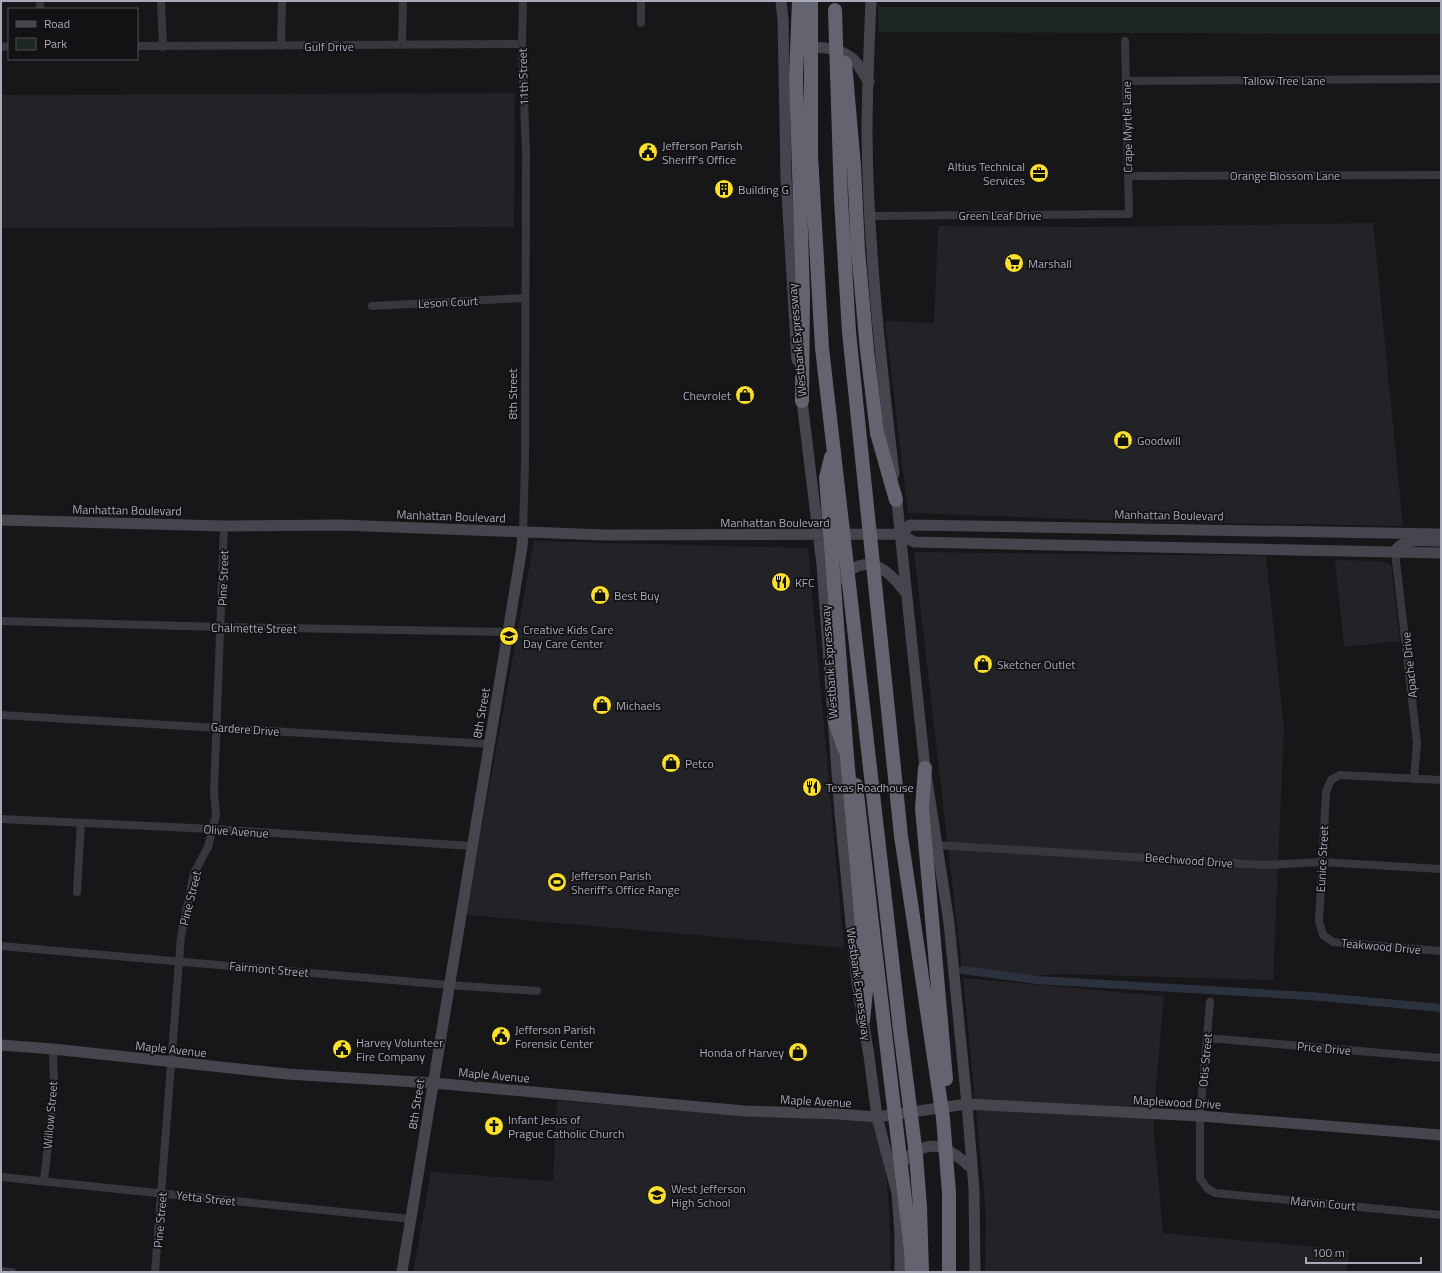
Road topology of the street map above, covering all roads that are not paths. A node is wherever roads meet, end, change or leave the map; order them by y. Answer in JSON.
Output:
{"nodes":[{"id":1,"x":162,"y":1,"type":"edge"},
{"id":2,"x":282,"y":1,"type":"edge"},
{"id":3,"x":403,"y":1,"type":"edge"},
{"id":4,"x":523,"y":1,"type":"edge"},
{"id":5,"x":641,"y":1,"type":"edge"},
{"id":6,"x":781,"y":1,"type":"edge"},
{"id":7,"x":799,"y":1,"type":"edge"},
{"id":8,"x":811,"y":1,"type":"edge"},
{"id":9,"x":871,"y":1,"type":"edge"},
{"id":10,"x":835,"y":6,"type":"edge"},
{"id":11,"x":641,"y":24,"type":"dead end"},
{"id":12,"x":1125,"y":41,"type":"dead end"},
{"id":13,"x":522,"y":44,"type":"junction"},
{"id":14,"x":138,"y":46,"type":"edge"},
{"id":15,"x":281,"y":46,"type":"junction"},
{"id":16,"x":402,"y":46,"type":"junction"},
{"id":17,"x":163,"y":47,"type":"junction"},
{"id":18,"x":1441,"y":79,"type":"edge"},
{"id":19,"x":784,"y":81,"type":"junction"},
{"id":20,"x":1127,"y":81,"type":"junction"},
{"id":21,"x":869,"y":82,"type":"junction"},
{"id":22,"x":526,"y":153,"type":"joint"},
{"id":23,"x":1441,"y":174,"type":"edge"},
{"id":24,"x":1128,"y":176,"type":"junction"},
{"id":25,"x":1129,"y":214,"type":"joint"},
{"id":26,"x":871,"y":216,"type":"junction"},
{"id":27,"x":524,"y":298,"type":"junction"},
{"id":28,"x":372,"y":306,"type":"dead end"},
{"id":29,"x":802,"y":401,"type":"junction"},
{"id":30,"x":833,"y":444,"type":"junction"},
{"id":31,"x":896,"y":500,"type":"junction"},
{"id":32,"x":1,"y":520,"type":"edge"},
{"id":33,"x":224,"y":526,"type":"junction"},
{"id":34,"x":1016,"y":527,"type":"junction"},
{"id":35,"x":522,"y":532,"type":"junction"},
{"id":36,"x":1348,"y":532,"type":"junction"},
{"id":37,"x":901,"y":534,"type":"junction"},
{"id":38,"x":1441,"y":534,"type":"edge"},
{"id":39,"x":818,"y":535,"type":"junction"},
{"id":40,"x":1441,"y":541,"type":"edge"},
{"id":41,"x":978,"y":543,"type":"junction"},
{"id":42,"x":1281,"y":549,"type":"junction"},
{"id":43,"x":1395,"y":552,"type":"junction"},
{"id":44,"x":1441,"y":553,"type":"edge"},
{"id":45,"x":906,"y":593,"type":"junction"},
{"id":46,"x":824,"y":595,"type":"junction"},
{"id":47,"x":1,"y":621,"type":"edge"},
{"id":48,"x":221,"y":627,"type":"junction"},
{"id":49,"x":508,"y":632,"type":"junction"},
{"id":50,"x":1,"y":715,"type":"edge"},
{"id":51,"x":834,"y":718,"type":"junction"},
{"id":52,"x":217,"y":727,"type":"junction"},
{"id":53,"x":489,"y":744,"type":"junction"},
{"id":54,"x":925,"y":768,"type":"joint"},
{"id":55,"x":1414,"y":779,"type":"junction"},
{"id":56,"x":1441,"y":780,"type":"edge"},
{"id":57,"x":1,"y":819,"type":"edge"},
{"id":58,"x":81,"y":823,"type":"junction"},
{"id":59,"x":213,"y":829,"type":"junction"},
{"id":60,"x":931,"y":845,"type":"junction"},
{"id":61,"x":472,"y":846,"type":"junction"},
{"id":62,"x":1322,"y":862,"type":"junction"},
{"id":63,"x":1441,"y":869,"type":"edge"},
{"id":64,"x":77,"y":892,"type":"dead end"},
{"id":65,"x":1323,"y":935,"type":"joint"},
{"id":66,"x":1,"y":946,"type":"edge"},
{"id":67,"x":1441,"y":951,"type":"edge"},
{"id":68,"x":180,"y":962,"type":"junction"},
{"id":69,"x":449,"y":985,"type":"junction"},
{"id":70,"x":536,"y":991,"type":"dead end"},
{"id":71,"x":1210,"y":1002,"type":"dead end"},
{"id":72,"x":863,"y":1020,"type":"junction"},
{"id":73,"x":1207,"y":1038,"type":"junction"},
{"id":74,"x":1,"y":1046,"type":"edge"},
{"id":75,"x":52,"y":1049,"type":"junction"},
{"id":76,"x":1441,"y":1058,"type":"edge"},
{"id":77,"x":171,"y":1063,"type":"junction"},
{"id":78,"x":433,"y":1083,"type":"junction"},
{"id":79,"x":967,"y":1104,"type":"junction"},
{"id":80,"x":912,"y":1112,"type":"joint"},
{"id":81,"x":1200,"y":1116,"type":"junction"},
{"id":82,"x":877,"y":1117,"type":"junction"},
{"id":83,"x":1441,"y":1135,"type":"edge"},
{"id":84,"x":971,"y":1168,"type":"junction"},
{"id":85,"x":1,"y":1178,"type":"edge"},
{"id":86,"x":44,"y":1182,"type":"junction"},
{"id":87,"x":893,"y":1182,"type":"junction"},
{"id":88,"x":1207,"y":1188,"type":"joint"},
{"id":89,"x":163,"y":1193,"type":"junction"},
{"id":90,"x":949,"y":1193,"type":"junction"},
{"id":91,"x":1441,"y":1215,"type":"edge"},
{"id":92,"x":411,"y":1219,"type":"junction"},
{"id":93,"x":1,"y":1271,"type":"edge"},
{"id":94,"x":12,"y":1272,"type":"edge"},
{"id":95,"x":155,"y":1272,"type":"edge"},
{"id":96,"x":402,"y":1272,"type":"edge"},
{"id":97,"x":900,"y":1272,"type":"edge"},
{"id":98,"x":912,"y":1272,"type":"edge"},
{"id":99,"x":922,"y":1272,"type":"edge"},
{"id":100,"x":949,"y":1272,"type":"edge"},
{"id":101,"x":975,"y":1272,"type":"edge"}],
"edges":[{"from":1,"to":17,"type":"street"},
{"from":2,"to":15,"type":"street"},
{"from":3,"to":16,"type":"street"},
{"from":4,"to":13,"type":"street","name":"11th Street"},
{"from":5,"to":11,"type":"street"},
{"from":6,"to":19,"type":"street","name":"Westbank Expressway"},
{"from":7,"to":29,"type":"highway","bridge":true},
{"from":8,"to":30,"type":"highway","name":"Westbank Expressway","bridge":true},
{"from":9,"to":21,"type":"street"},
{"from":10,"to":31,"type":"highway","bridge":true},
{"from":10,"to":90,"type":"highway","bridge":true},
{"from":12,"to":20,"type":"street","name":"Crape Myrtle Lane"},
{"from":13,"to":16,"type":"street","name":"Gulf Drive"},
{"from":13,"to":22,"type":"street","name":"11th Street"},
{"from":14,"to":17,"type":"street","name":"Gulf Drive"},
{"from":15,"to":16,"type":"street","name":"Gulf Drive"},
{"from":15,"to":17,"type":"street","name":"Gulf Drive"},
{"from":18,"to":20,"type":"street","name":"Tallow Tree Lane"},
{"from":19,"to":21,"type":"street"},
{"from":19,"to":29,"type":"street","name":"Westbank Expressway"},
{"from":20,"to":24,"type":"street","name":"Crape Myrtle Lane"},
{"from":21,"to":26,"type":"street"},
{"from":22,"to":27,"type":"street","name":"8th Street"},
{"from":23,"to":24,"type":"street","name":"Orange Blossom Lane"},
{"from":24,"to":25,"type":"street","name":"Crape Myrtle Lane"},
{"from":25,"to":26,"type":"street","name":"Green Leaf Drive"},
{"from":26,"to":31,"type":"street"},
{"from":27,"to":28,"type":"street","name":"Leson Court"},
{"from":27,"to":35,"type":"street","name":"8th Street"},
{"from":29,"to":39,"type":"street","name":"Westbank Expressway"},
{"from":30,"to":72,"type":"highway","bridge":true},
{"from":30,"to":99,"type":"highway","name":"Westbank Expressway","bridge":true},
{"from":31,"to":37,"type":"street"},
{"from":32,"to":33,"type":"street","name":"Manhattan Boulevard"},
{"from":33,"to":35,"type":"street","name":"Manhattan Boulevard"},
{"from":33,"to":48,"type":"street","name":"Pine Street"},
{"from":34,"to":36,"type":"street","name":"Manhattan Boulevard"},
{"from":34,"to":37,"type":"street","name":"Manhattan Boulevard"},
{"from":34,"to":41,"type":"street"},
{"from":35,"to":39,"type":"street","name":"Manhattan Boulevard"},
{"from":35,"to":49,"type":"street","name":"8th Street"},
{"from":36,"to":38,"type":"street","name":"Manhattan Boulevard"},
{"from":36,"to":42,"type":"street"},
{"from":37,"to":39,"type":"street","name":"Manhattan Boulevard"},
{"from":37,"to":41,"type":"street","name":"Manhattan Boulevard"},
{"from":37,"to":45,"type":"street"},
{"from":39,"to":46,"type":"street","name":"Westbank Expressway"},
{"from":40,"to":43,"type":"street"},
{"from":41,"to":42,"type":"street","name":"Manhattan Boulevard"},
{"from":42,"to":43,"type":"street","name":"Manhattan Boulevard"},
{"from":43,"to":44,"type":"street","name":"Manhattan Boulevard"},
{"from":43,"to":55,"type":"street","name":"Apache Drive"},
{"from":45,"to":46,"type":"street"},
{"from":45,"to":54,"type":"street"},
{"from":46,"to":51,"type":"street","name":"Westbank Expressway"},
{"from":47,"to":48,"type":"street","name":"Chalmette Street"},
{"from":48,"to":49,"type":"street","name":"Chalmette Street"},
{"from":48,"to":52,"type":"street","name":"Pine Street"},
{"from":49,"to":53,"type":"street","name":"8th Street"},
{"from":50,"to":52,"type":"street","name":"Gardere Drive"},
{"from":51,"to":72,"type":"street","name":"Westbank Expressway"},
{"from":51,"to":98,"type":"highway","bridge":true},
{"from":52,"to":53,"type":"street","name":"Gardere Drive"},
{"from":52,"to":59,"type":"street","name":"Pine Street"},
{"from":53,"to":61,"type":"street","name":"8th Street"},
{"from":54,"to":60,"type":"highway"},
{"from":55,"to":56,"type":"street"},
{"from":55,"to":62,"type":"street","name":"Eunice Street"},
{"from":57,"to":58,"type":"street","name":"Olive Avenue"},
{"from":58,"to":59,"type":"street","name":"Olive Avenue"},
{"from":58,"to":64,"type":"street"},
{"from":59,"to":61,"type":"street","name":"Olive Avenue"},
{"from":59,"to":68,"type":"street","name":"Pine Street"},
{"from":60,"to":62,"type":"street","name":"Beechwood Drive"},
{"from":60,"to":79,"type":"street"},
{"from":60,"to":90,"type":"highway","bridge":true},
{"from":61,"to":69,"type":"street","name":"8th Street"},
{"from":62,"to":63,"type":"street","name":"Beechwood Drive"},
{"from":62,"to":65,"type":"street","name":"Eunice Street"},
{"from":65,"to":67,"type":"street","name":"Teakwood Drive"},
{"from":66,"to":68,"type":"street","name":"Fairmont Street"},
{"from":68,"to":69,"type":"street","name":"Fairmont Street"},
{"from":68,"to":77,"type":"street","name":"Pine Street"},
{"from":69,"to":70,"type":"street","name":"Fairmont Street"},
{"from":69,"to":78,"type":"street","name":"8th Street"},
{"from":71,"to":73,"type":"street","name":"Otis Street"},
{"from":72,"to":82,"type":"street","name":"Westbank Expressway"},
{"from":73,"to":76,"type":"street","name":"Price Drive"},
{"from":73,"to":81,"type":"street","name":"Otis Street"},
{"from":74,"to":75,"type":"street","name":"Maple Avenue"},
{"from":75,"to":77,"type":"street","name":"Maple Avenue"},
{"from":75,"to":86,"type":"street","name":"Willow Street"},
{"from":77,"to":78,"type":"street","name":"Maple Avenue"},
{"from":77,"to":89,"type":"street","name":"Pine Street"},
{"from":78,"to":82,"type":"street","name":"Maple Avenue"},
{"from":78,"to":92,"type":"street","name":"8th Street"},
{"from":79,"to":80,"type":"street","name":"Maplewood Drive"},
{"from":79,"to":81,"type":"street","name":"Maplewood Drive"},
{"from":79,"to":84,"type":"street"},
{"from":80,"to":82,"type":"street","name":"Maple Avenue"},
{"from":81,"to":83,"type":"street","name":"Maplewood Drive"},
{"from":81,"to":88,"type":"street","name":"Otis Street"},
{"from":82,"to":87,"type":"street","name":"Westbank Expressway"},
{"from":84,"to":87,"type":"street"},
{"from":84,"to":101,"type":"street"},
{"from":85,"to":86,"type":"street","name":"Yetta Street"},
{"from":86,"to":89,"type":"street","name":"Yetta Street"},
{"from":87,"to":97,"type":"street","name":"Westbank Expressway"},
{"from":88,"to":91,"type":"street","name":"Marvin Court"},
{"from":89,"to":92,"type":"street","name":"Yetta Street"},
{"from":89,"to":95,"type":"street","name":"Pine Street"},
{"from":90,"to":100,"type":"highway"},
{"from":92,"to":96,"type":"street","name":"8th Street"},
{"from":93,"to":94,"type":"street"}]}
